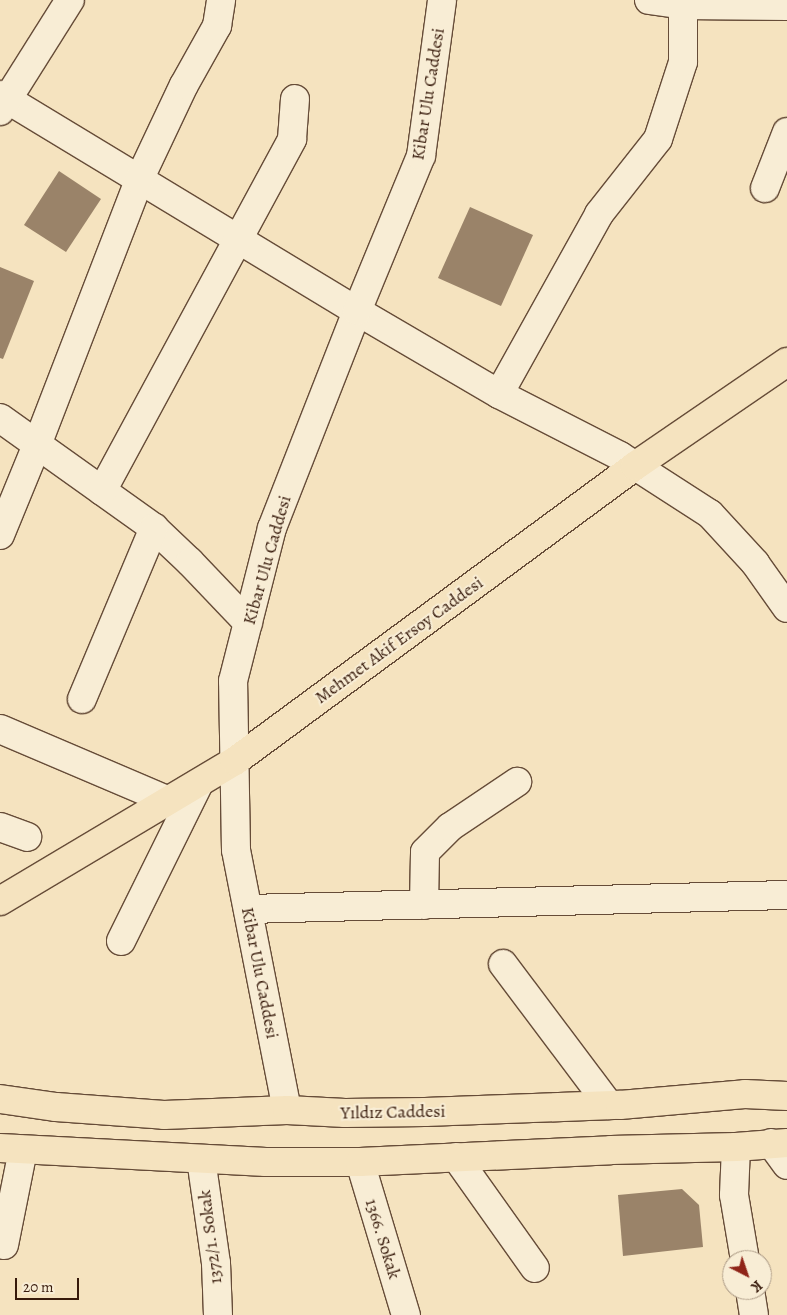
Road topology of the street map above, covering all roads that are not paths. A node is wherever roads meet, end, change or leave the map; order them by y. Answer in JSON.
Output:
{"nodes":[{"id":1,"x":70,"y":0,"type":"edge"},
{"id":2,"x":221,"y":0,"type":"edge"},
{"id":3,"x":442,"y":0,"type":"edge"},
{"id":4,"x":649,"y":0,"type":"edge"},
{"id":5,"x":683,"y":2,"type":"edge"},
{"id":6,"x":787,"y":6,"type":"edge"},
{"id":7,"x":295,"y":99,"type":"dead end"},
{"id":8,"x":2,"y":102,"type":"edge"},
{"id":9,"x":787,"y":132,"type":"edge"},
{"id":10,"x":139,"y":180,"type":"junction"},
{"id":11,"x":766,"y":188,"type":"dead end"},
{"id":12,"x":237,"y":240,"type":"junction"},
{"id":13,"x":357,"y":311,"type":"junction"},
{"id":14,"x":787,"y":362,"type":"edge"},
{"id":15,"x":499,"y":394,"type":"junction"},
{"id":16,"x":0,"y":418,"type":"edge"},
{"id":17,"x":38,"y":445,"type":"junction"},
{"id":18,"x":635,"y":466,"type":"junction"},
{"id":19,"x":102,"y":491,"type":"junction"},
{"id":20,"x":154,"y":528,"type":"junction"},
{"id":21,"x":0,"y":535,"type":"edge"},
{"id":22,"x":787,"y":608,"type":"edge"},
{"id":23,"x":248,"y":623,"type":"junction"},
{"id":24,"x":82,"y":699,"type":"dead end"},
{"id":25,"x":0,"y":729,"type":"edge"},
{"id":26,"x":235,"y":761,"type":"junction"},
{"id":27,"x":517,"y":782,"type":"dead end"},
{"id":28,"x":199,"y":783,"type":"junction"},
{"id":29,"x":169,"y":801,"type":"junction"},
{"id":30,"x":0,"y":827,"type":"edge"},
{"id":31,"x":27,"y":837,"type":"dead end"},
{"id":32,"x":787,"y":895,"type":"edge"},
{"id":33,"x":0,"y":902,"type":"edge"},
{"id":34,"x":424,"y":905,"type":"junction"},
{"id":35,"x":248,"y":909,"type":"junction"},
{"id":36,"x":121,"y":941,"type":"dead end"},
{"id":37,"x":503,"y":964,"type":"dead end"},
{"id":38,"x":787,"y":1096,"type":"edge"},
{"id":39,"x":0,"y":1098,"type":"edge"},
{"id":40,"x":609,"y":1106,"type":"junction"},
{"id":41,"x":287,"y":1110,"type":"junction"},
{"id":42,"x":736,"y":1147,"type":"junction"},
{"id":43,"x":12,"y":1149,"type":"edge"},
{"id":44,"x":782,"y":1150,"type":"edge"},
{"id":45,"x":456,"y":1157,"type":"junction"},
{"id":46,"x":201,"y":1159,"type":"junction"},
{"id":47,"x":360,"y":1162,"type":"junction"},
{"id":48,"x":4,"y":1245,"type":"dead end"},
{"id":49,"x":743,"y":1250,"type":"edge"},
{"id":50,"x":535,"y":1268,"type":"dead end"},
{"id":51,"x":752,"y":1300,"type":"edge"},
{"id":52,"x":218,"y":1315,"type":"edge"},
{"id":53,"x":406,"y":1315,"type":"edge"},
{"id":54,"x":754,"y":1315,"type":"edge"}],
"edges":[{"from":1,"to":8,"type":"street"},
{"from":2,"to":10,"type":"street"},
{"from":3,"to":13,"type":"street","name":"Kibar Ulu Caddesi"},
{"from":4,"to":5,"type":"street"},
{"from":5,"to":6,"type":"street"},
{"from":5,"to":15,"type":"street"},
{"from":7,"to":12,"type":"street"},
{"from":8,"to":10,"type":"street"},
{"from":9,"to":11,"type":"street"},
{"from":10,"to":12,"type":"street"},
{"from":10,"to":17,"type":"street"},
{"from":12,"to":13,"type":"street"},
{"from":12,"to":19,"type":"street"},
{"from":13,"to":15,"type":"street"},
{"from":13,"to":23,"type":"street","name":"Kibar Ulu Caddesi"},
{"from":14,"to":18,"type":"main road","name":"Mehmet Akif Ersoy Caddesi"},
{"from":15,"to":18,"type":"street"},
{"from":16,"to":17,"type":"street"},
{"from":17,"to":19,"type":"street"},
{"from":17,"to":21,"type":"street"},
{"from":18,"to":22,"type":"street"},
{"from":18,"to":26,"type":"main road","name":"Mehmet Akif Ersoy Caddesi"},
{"from":19,"to":20,"type":"street"},
{"from":20,"to":23,"type":"street"},
{"from":20,"to":24,"type":"street"},
{"from":23,"to":26,"type":"street","name":"Kibar Ulu Caddesi"},
{"from":25,"to":29,"type":"street"},
{"from":26,"to":28,"type":"main road","name":"Mehmet Akif Ersoy Caddesi"},
{"from":26,"to":35,"type":"street","name":"Kibar Ulu Caddesi"},
{"from":27,"to":34,"type":"street"},
{"from":28,"to":29,"type":"main road","name":"Mehmet Akif Ersoy Caddesi"},
{"from":28,"to":36,"type":"street"},
{"from":29,"to":33,"type":"main road","name":"Mehmet Akif Ersoy Caddesi"},
{"from":30,"to":31,"type":"street"},
{"from":32,"to":34,"type":"street"},
{"from":34,"to":35,"type":"street"},
{"from":35,"to":41,"type":"street","name":"Kibar Ulu Caddesi"},
{"from":37,"to":40,"type":"street"},
{"from":38,"to":40,"type":"main road","name":"Yıldız Caddesi"},
{"from":39,"to":41,"type":"main road","name":"Yıldız Caddesi"},
{"from":40,"to":41,"type":"main road","name":"Yıldız Caddesi"},
{"from":42,"to":44,"type":"main road"},
{"from":42,"to":45,"type":"main road"},
{"from":42,"to":49,"type":"street"},
{"from":43,"to":46,"type":"main road"},
{"from":43,"to":48,"type":"street"},
{"from":45,"to":47,"type":"main road"},
{"from":45,"to":50,"type":"street"},
{"from":46,"to":47,"type":"main road"},
{"from":46,"to":52,"type":"street","name":"1372/1. Sokak"},
{"from":47,"to":53,"type":"street","name":"1366. Sokak"},
{"from":51,"to":54,"type":"street"}]}
